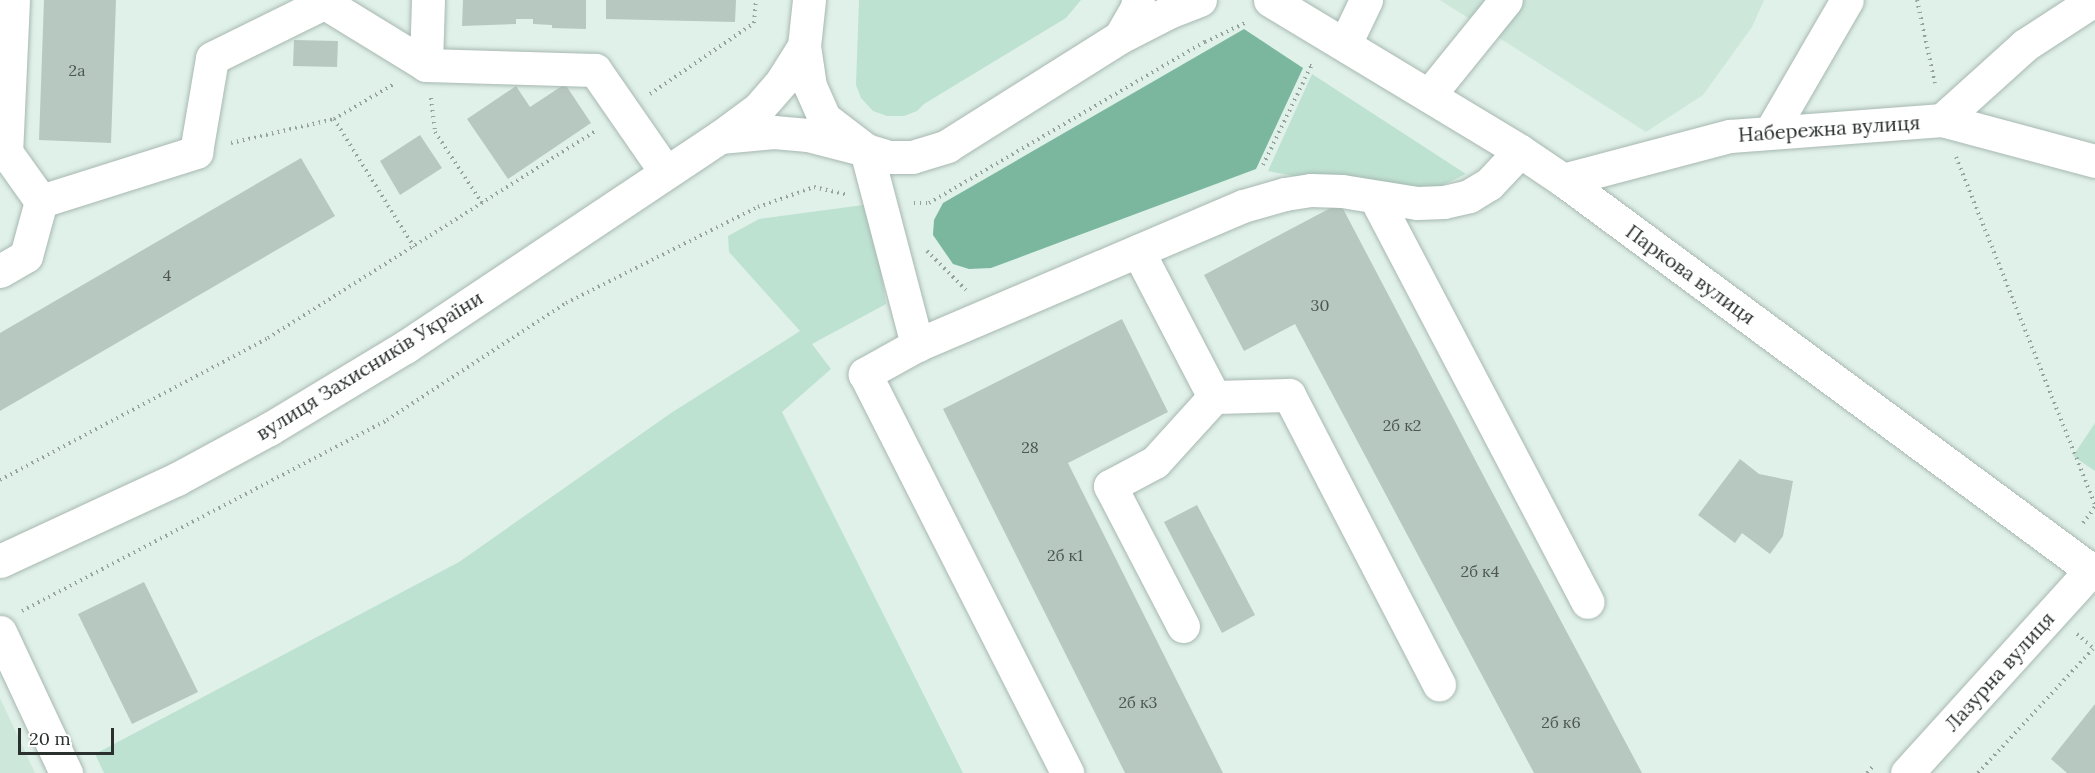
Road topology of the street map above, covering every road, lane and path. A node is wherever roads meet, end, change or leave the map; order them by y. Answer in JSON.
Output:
{"nodes":[{"id":1,"x":14,"y":0,"type":"edge"},
{"id":2,"x":428,"y":0,"type":"edge"},
{"id":3,"x":756,"y":0,"type":"edge"},
{"id":4,"x":809,"y":0,"type":"edge"},
{"id":5,"x":1138,"y":0,"type":"edge"},
{"id":6,"x":1200,"y":0,"type":"edge"},
{"id":7,"x":1270,"y":0,"type":"edge"},
{"id":8,"x":1366,"y":0,"type":"edge"},
{"id":9,"x":1506,"y":0,"type":"edge"},
{"id":10,"x":1847,"y":0,"type":"edge"},
{"id":11,"x":1917,"y":0,"type":"edge"},
{"id":12,"x":2094,"y":0,"type":"edge"},
{"id":13,"x":322,"y":2,"type":"edge"},
{"id":14,"x":1253,"y":28,"type":"dead end"},
{"id":15,"x":1120,"y":38,"type":"junction"},
{"id":16,"x":1345,"y":44,"type":"junction"},
{"id":17,"x":804,"y":46,"type":"junction"},
{"id":18,"x":1301,"y":59,"type":"dead end"},
{"id":19,"x":426,"y":65,"type":"junction"},
{"id":20,"x":1428,"y":95,"type":"junction"},
{"id":21,"x":624,"y":112,"type":"junction"},
{"id":22,"x":334,"y":119,"type":"dead end"},
{"id":23,"x":1942,"y":120,"type":"junction"},
{"id":24,"x":1771,"y":131,"type":"junction"},
{"id":25,"x":720,"y":137,"type":"junction"},
{"id":26,"x":866,"y":150,"type":"junction"},
{"id":27,"x":1520,"y":151,"type":"junction"},
{"id":28,"x":2095,"y":161,"type":"edge"},
{"id":29,"x":665,"y":171,"type":"junction"},
{"id":30,"x":1563,"y":180,"type":"junction"},
{"id":31,"x":1376,"y":199,"type":"junction"},
{"id":32,"x":41,"y":201,"type":"junction"},
{"id":33,"x":880,"y":202,"type":"junction"},
{"id":34,"x":482,"y":204,"type":"junction"},
{"id":35,"x":1243,"y":206,"type":"junction"},
{"id":36,"x":921,"y":245,"type":"dead end"},
{"id":37,"x":414,"y":247,"type":"junction"},
{"id":38,"x":1138,"y":251,"type":"junction"},
{"id":39,"x":0,"y":271,"type":"edge"},
{"id":40,"x":989,"y":314,"type":"junction"},
{"id":41,"x":917,"y":345,"type":"junction"},
{"id":42,"x":1214,"y":397,"type":"junction"},
{"id":43,"x":0,"y":480,"type":"edge"},
{"id":44,"x":2095,"y":504,"type":"edge"},
{"id":45,"x":0,"y":561,"type":"edge"},
{"id":46,"x":2093,"y":572,"type":"edge"},
{"id":47,"x":1588,"y":602,"type":"dead end"},
{"id":48,"x":10,"y":622,"type":"edge"},
{"id":49,"x":1183,"y":626,"type":"dead end"},
{"id":50,"x":2095,"y":649,"type":"edge"},
{"id":51,"x":1440,"y":684,"type":"dead end"},
{"id":52,"x":66,"y":773,"type":"edge"},
{"id":53,"x":1067,"y":773,"type":"edge"},
{"id":54,"x":1907,"y":773,"type":"edge"},
{"id":55,"x":1978,"y":773,"type":"edge"}],
"edges":[{"from":1,"to":32,"type":"street"},
{"from":2,"to":19,"type":"street"},
{"from":3,"to":21,"type":"path"},
{"from":4,"to":17,"type":"street"},
{"from":5,"to":15,"type":"street"},
{"from":6,"to":15,"type":"street"},
{"from":7,"to":16,"type":"street","name":"Паркова вулиця"},
{"from":8,"to":16,"type":"street"},
{"from":9,"to":20,"type":"street"},
{"from":10,"to":24,"type":"street"},
{"from":11,"to":23,"type":"path"},
{"from":12,"to":23,"type":"street"},
{"from":13,"to":19,"type":"street"},
{"from":13,"to":32,"type":"street"},
{"from":14,"to":33,"type":"path"},
{"from":15,"to":26,"type":"street"},
{"from":16,"to":20,"type":"street","name":"Паркова вулиця"},
{"from":17,"to":25,"type":"street","name":"вулиця Захисників України"},
{"from":17,"to":26,"type":"street"},
{"from":18,"to":35,"type":"path"},
{"from":19,"to":21,"type":"street"},
{"from":19,"to":34,"type":"path"},
{"from":20,"to":27,"type":"street","name":"Паркова вулиця"},
{"from":21,"to":29,"type":"street"},
{"from":21,"to":34,"type":"path"},
{"from":22,"to":37,"type":"path"},
{"from":23,"to":24,"type":"street","name":"Набережна вулиця"},
{"from":23,"to":28,"type":"street","name":"Набережна вулиця"},
{"from":23,"to":44,"type":"path"},
{"from":24,"to":30,"type":"street","name":"Набережна вулиця"},
{"from":25,"to":26,"type":"street"},
{"from":25,"to":29,"type":"street","name":"вулиця Захисників України"},
{"from":26,"to":33,"type":"street"},
{"from":27,"to":30,"type":"street","name":"Паркова вулиця"},
{"from":27,"to":31,"type":"street"},
{"from":29,"to":45,"type":"street","name":"вулиця Захисників України"},
{"from":30,"to":46,"type":"street","name":"Паркова вулиця"},
{"from":31,"to":35,"type":"street"},
{"from":31,"to":47,"type":"street"},
{"from":32,"to":39,"type":"street"},
{"from":33,"to":41,"type":"street"},
{"from":33,"to":48,"type":"path"},
{"from":34,"to":37,"type":"path"},
{"from":35,"to":38,"type":"street"},
{"from":36,"to":40,"type":"path"},
{"from":37,"to":43,"type":"path"},
{"from":38,"to":40,"type":"street"},
{"from":38,"to":42,"type":"street"},
{"from":40,"to":41,"type":"street"},
{"from":41,"to":53,"type":"street"},
{"from":42,"to":49,"type":"street"},
{"from":42,"to":51,"type":"street"},
{"from":46,"to":54,"type":"street","name":"Лазурна вулиця"},
{"from":48,"to":52,"type":"street"},
{"from":50,"to":55,"type":"path"}]}
